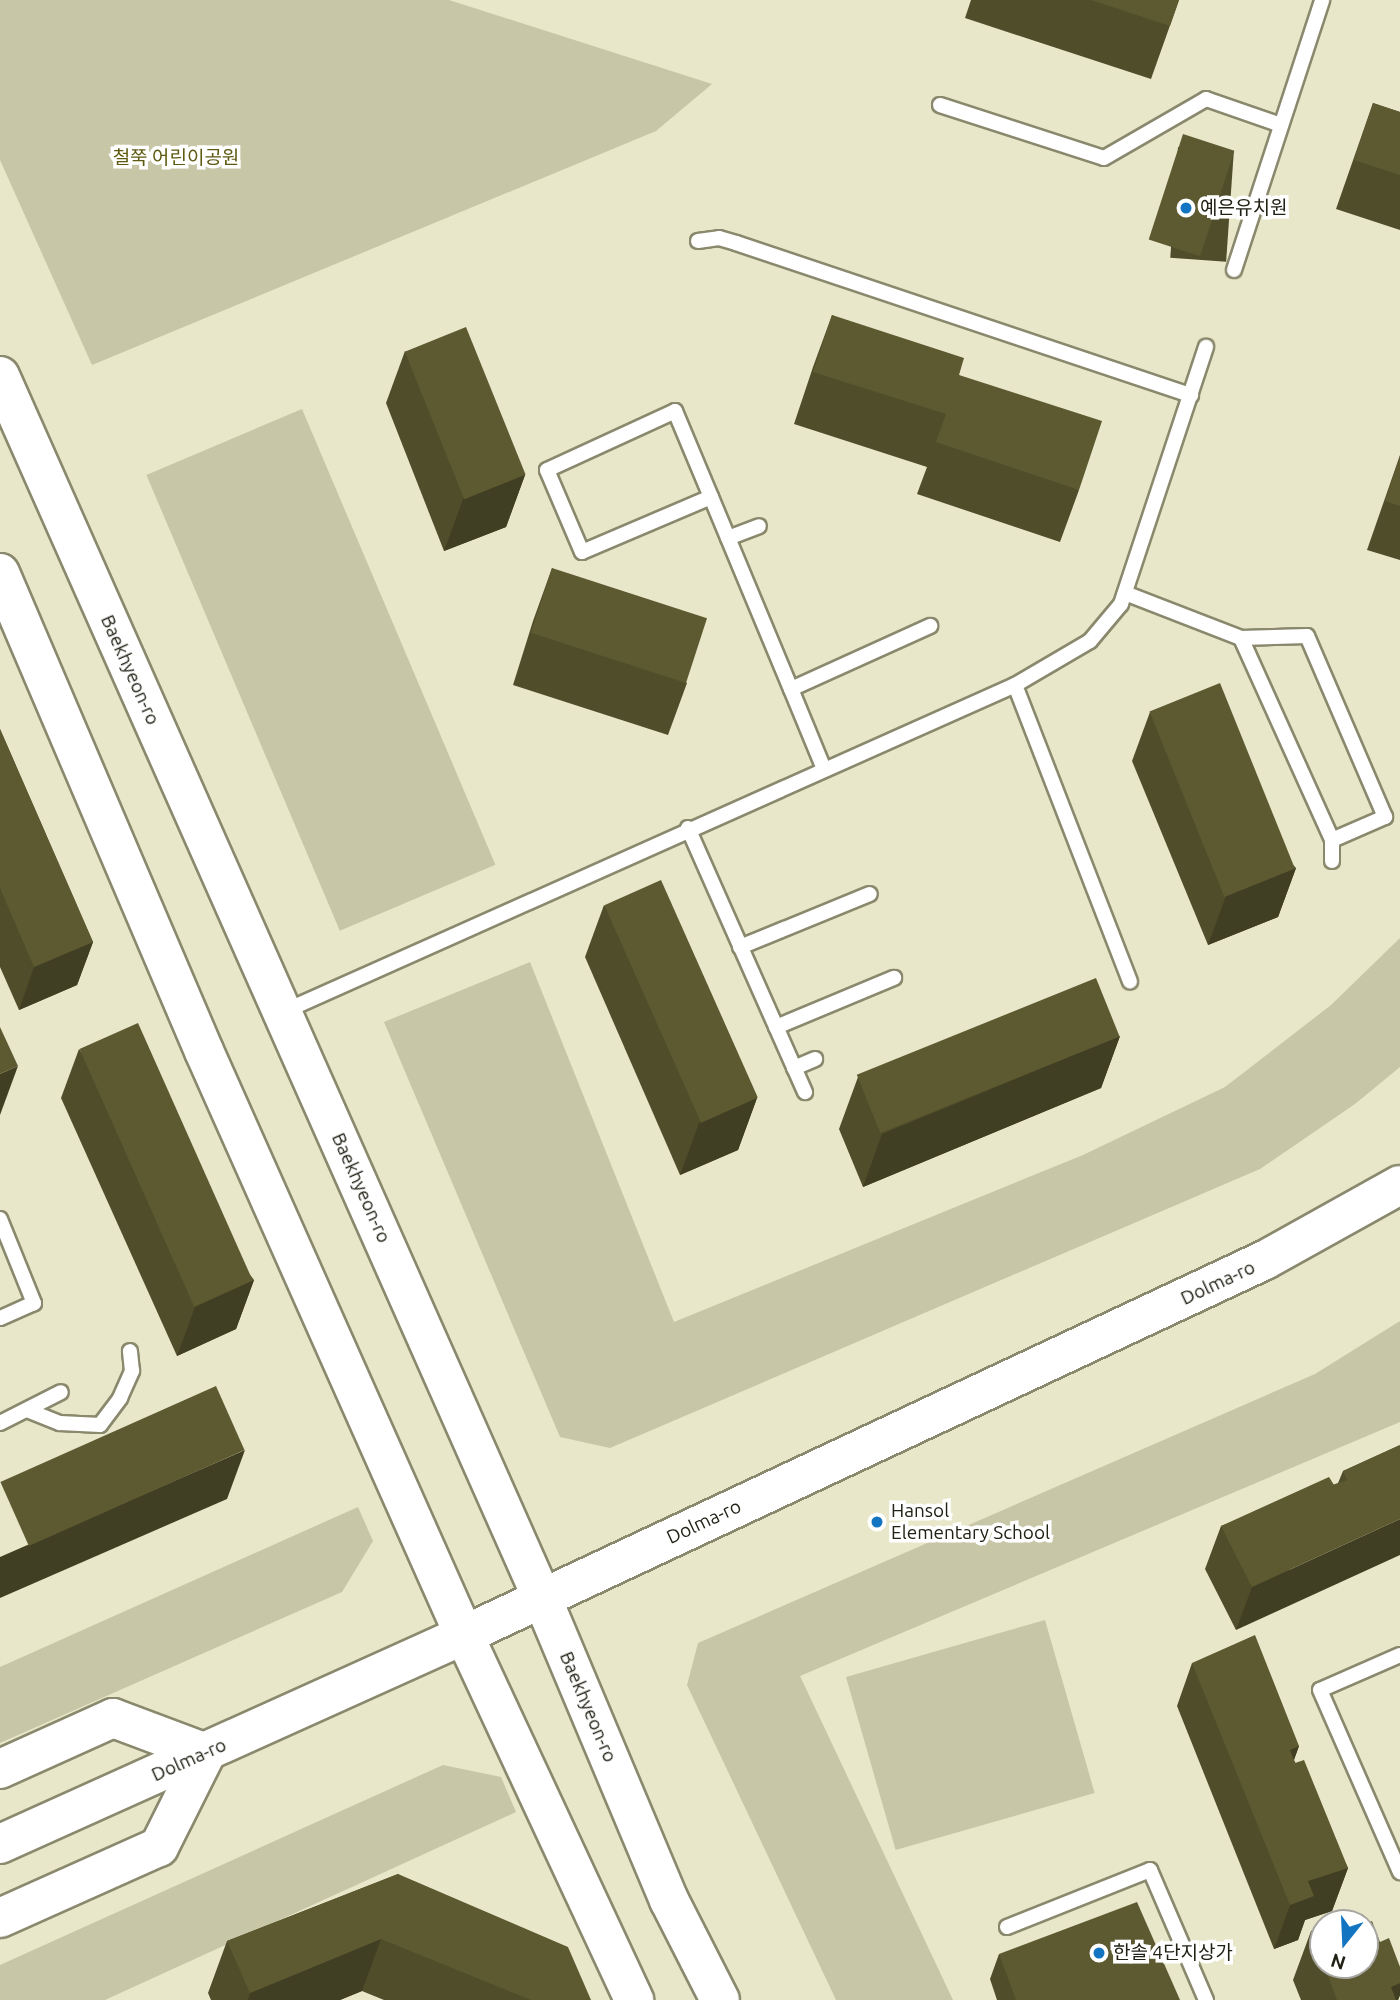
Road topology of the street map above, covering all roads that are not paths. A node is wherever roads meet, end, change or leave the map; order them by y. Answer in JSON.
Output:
{"nodes":[{"id":1,"x":1322,"y":0,"type":"edge"},
{"id":2,"x":940,"y":105,"type":"dead end"},
{"id":3,"x":1281,"y":125,"type":"junction"},
{"id":4,"x":698,"y":241,"type":"dead end"},
{"id":5,"x":1234,"y":270,"type":"dead end"},
{"id":6,"x":1206,"y":347,"type":"dead end"},
{"id":7,"x":0,"y":376,"type":"edge"},
{"id":8,"x":1191,"y":395,"type":"junction"},
{"id":9,"x":711,"y":497,"type":"junction"},
{"id":10,"x":759,"y":526,"type":"dead end"},
{"id":11,"x":728,"y":538,"type":"junction"},
{"id":12,"x":0,"y":573,"type":"edge"},
{"id":13,"x":1125,"y":593,"type":"junction"},
{"id":14,"x":930,"y":626,"type":"dead end"},
{"id":15,"x":1241,"y":638,"type":"junction"},
{"id":16,"x":1015,"y":685,"type":"junction"},
{"id":17,"x":791,"y":689,"type":"junction"},
{"id":18,"x":824,"y":769,"type":"junction"},
{"id":19,"x":688,"y":828,"type":"junction"},
{"id":20,"x":1332,"y":840,"type":"junction"},
{"id":21,"x":1332,"y":861,"type":"dead end"},
{"id":22,"x":870,"y":894,"type":"dead end"},
{"id":23,"x":740,"y":947,"type":"junction"},
{"id":24,"x":894,"y":978,"type":"dead end"},
{"id":25,"x":1130,"y":981,"type":"dead end"},
{"id":26,"x":283,"y":1012,"type":"junction"},
{"id":27,"x":776,"y":1027,"type":"junction"},
{"id":28,"x":815,"y":1059,"type":"dead end"},
{"id":29,"x":794,"y":1068,"type":"junction"},
{"id":30,"x":805,"y":1092,"type":"dead end"},
{"id":31,"x":1400,"y":1185,"type":"edge"},
{"id":32,"x":0,"y":1219,"type":"edge"},
{"id":33,"x":0,"y":1318,"type":"edge"},
{"id":34,"x":130,"y":1351,"type":"dead end"},
{"id":35,"x":61,"y":1392,"type":"dead end"},
{"id":36,"x":27,"y":1410,"type":"junction"},
{"id":37,"x":0,"y":1423,"type":"edge"},
{"id":38,"x":542,"y":1598,"type":"junction"},
{"id":39,"x":464,"y":1635,"type":"junction"},
{"id":40,"x":1400,"y":1655,"type":"edge"},
{"id":41,"x":206,"y":1753,"type":"junction"},
{"id":42,"x":0,"y":1769,"type":"edge"},
{"id":43,"x":0,"y":1844,"type":"edge"},
{"id":44,"x":1399,"y":1867,"type":"edge"},
{"id":45,"x":0,"y":1918,"type":"edge"},
{"id":46,"x":1007,"y":1927,"type":"dead end"},
{"id":47,"x":634,"y":2000,"type":"edge"},
{"id":48,"x":720,"y":2000,"type":"edge"},
{"id":49,"x":1206,"y":2000,"type":"edge"}],
"edges":[{"from":1,"to":3,"type":"lane"},
{"from":2,"to":3,"type":"lane"},
{"from":3,"to":5,"type":"lane"},
{"from":4,"to":8,"type":"lane"},
{"from":6,"to":8,"type":"lane"},
{"from":7,"to":26,"type":"main road","name":"Baekhyeon-ro"},
{"from":8,"to":13,"type":"lane"},
{"from":9,"to":9,"type":"lane"},
{"from":9,"to":11,"type":"lane"},
{"from":10,"to":11,"type":"lane"},
{"from":11,"to":17,"type":"lane"},
{"from":12,"to":39,"type":"main road"},
{"from":13,"to":15,"type":"lane"},
{"from":13,"to":16,"type":"lane"},
{"from":14,"to":17,"type":"lane"},
{"from":15,"to":20,"type":"lane"},
{"from":15,"to":20,"type":"lane"},
{"from":16,"to":18,"type":"lane"},
{"from":16,"to":25,"type":"lane"},
{"from":17,"to":18,"type":"lane"},
{"from":18,"to":19,"type":"lane"},
{"from":19,"to":23,"type":"lane"},
{"from":19,"to":26,"type":"lane"},
{"from":20,"to":21,"type":"lane"},
{"from":22,"to":23,"type":"lane"},
{"from":23,"to":27,"type":"lane"},
{"from":24,"to":27,"type":"lane"},
{"from":26,"to":38,"type":"main road","name":"Baekhyeon-ro"},
{"from":27,"to":29,"type":"lane"},
{"from":28,"to":29,"type":"lane"},
{"from":29,"to":30,"type":"lane"},
{"from":31,"to":38,"type":"main road","name":"Dolma-ro"},
{"from":32,"to":33,"type":"lane"},
{"from":34,"to":36,"type":"lane"},
{"from":35,"to":36,"type":"lane"},
{"from":36,"to":37,"type":"lane"},
{"from":38,"to":39,"type":"main road","name":"Dolma-ro"},
{"from":38,"to":48,"type":"main road","name":"Baekhyeon-ro"},
{"from":39,"to":41,"type":"main road","name":"Dolma-ro"},
{"from":39,"to":47,"type":"main road"},
{"from":40,"to":44,"type":"lane"},
{"from":41,"to":42,"type":"main road"},
{"from":41,"to":43,"type":"main road","name":"Dolma-ro"},
{"from":41,"to":45,"type":"main road"},
{"from":46,"to":49,"type":"lane"}]}
